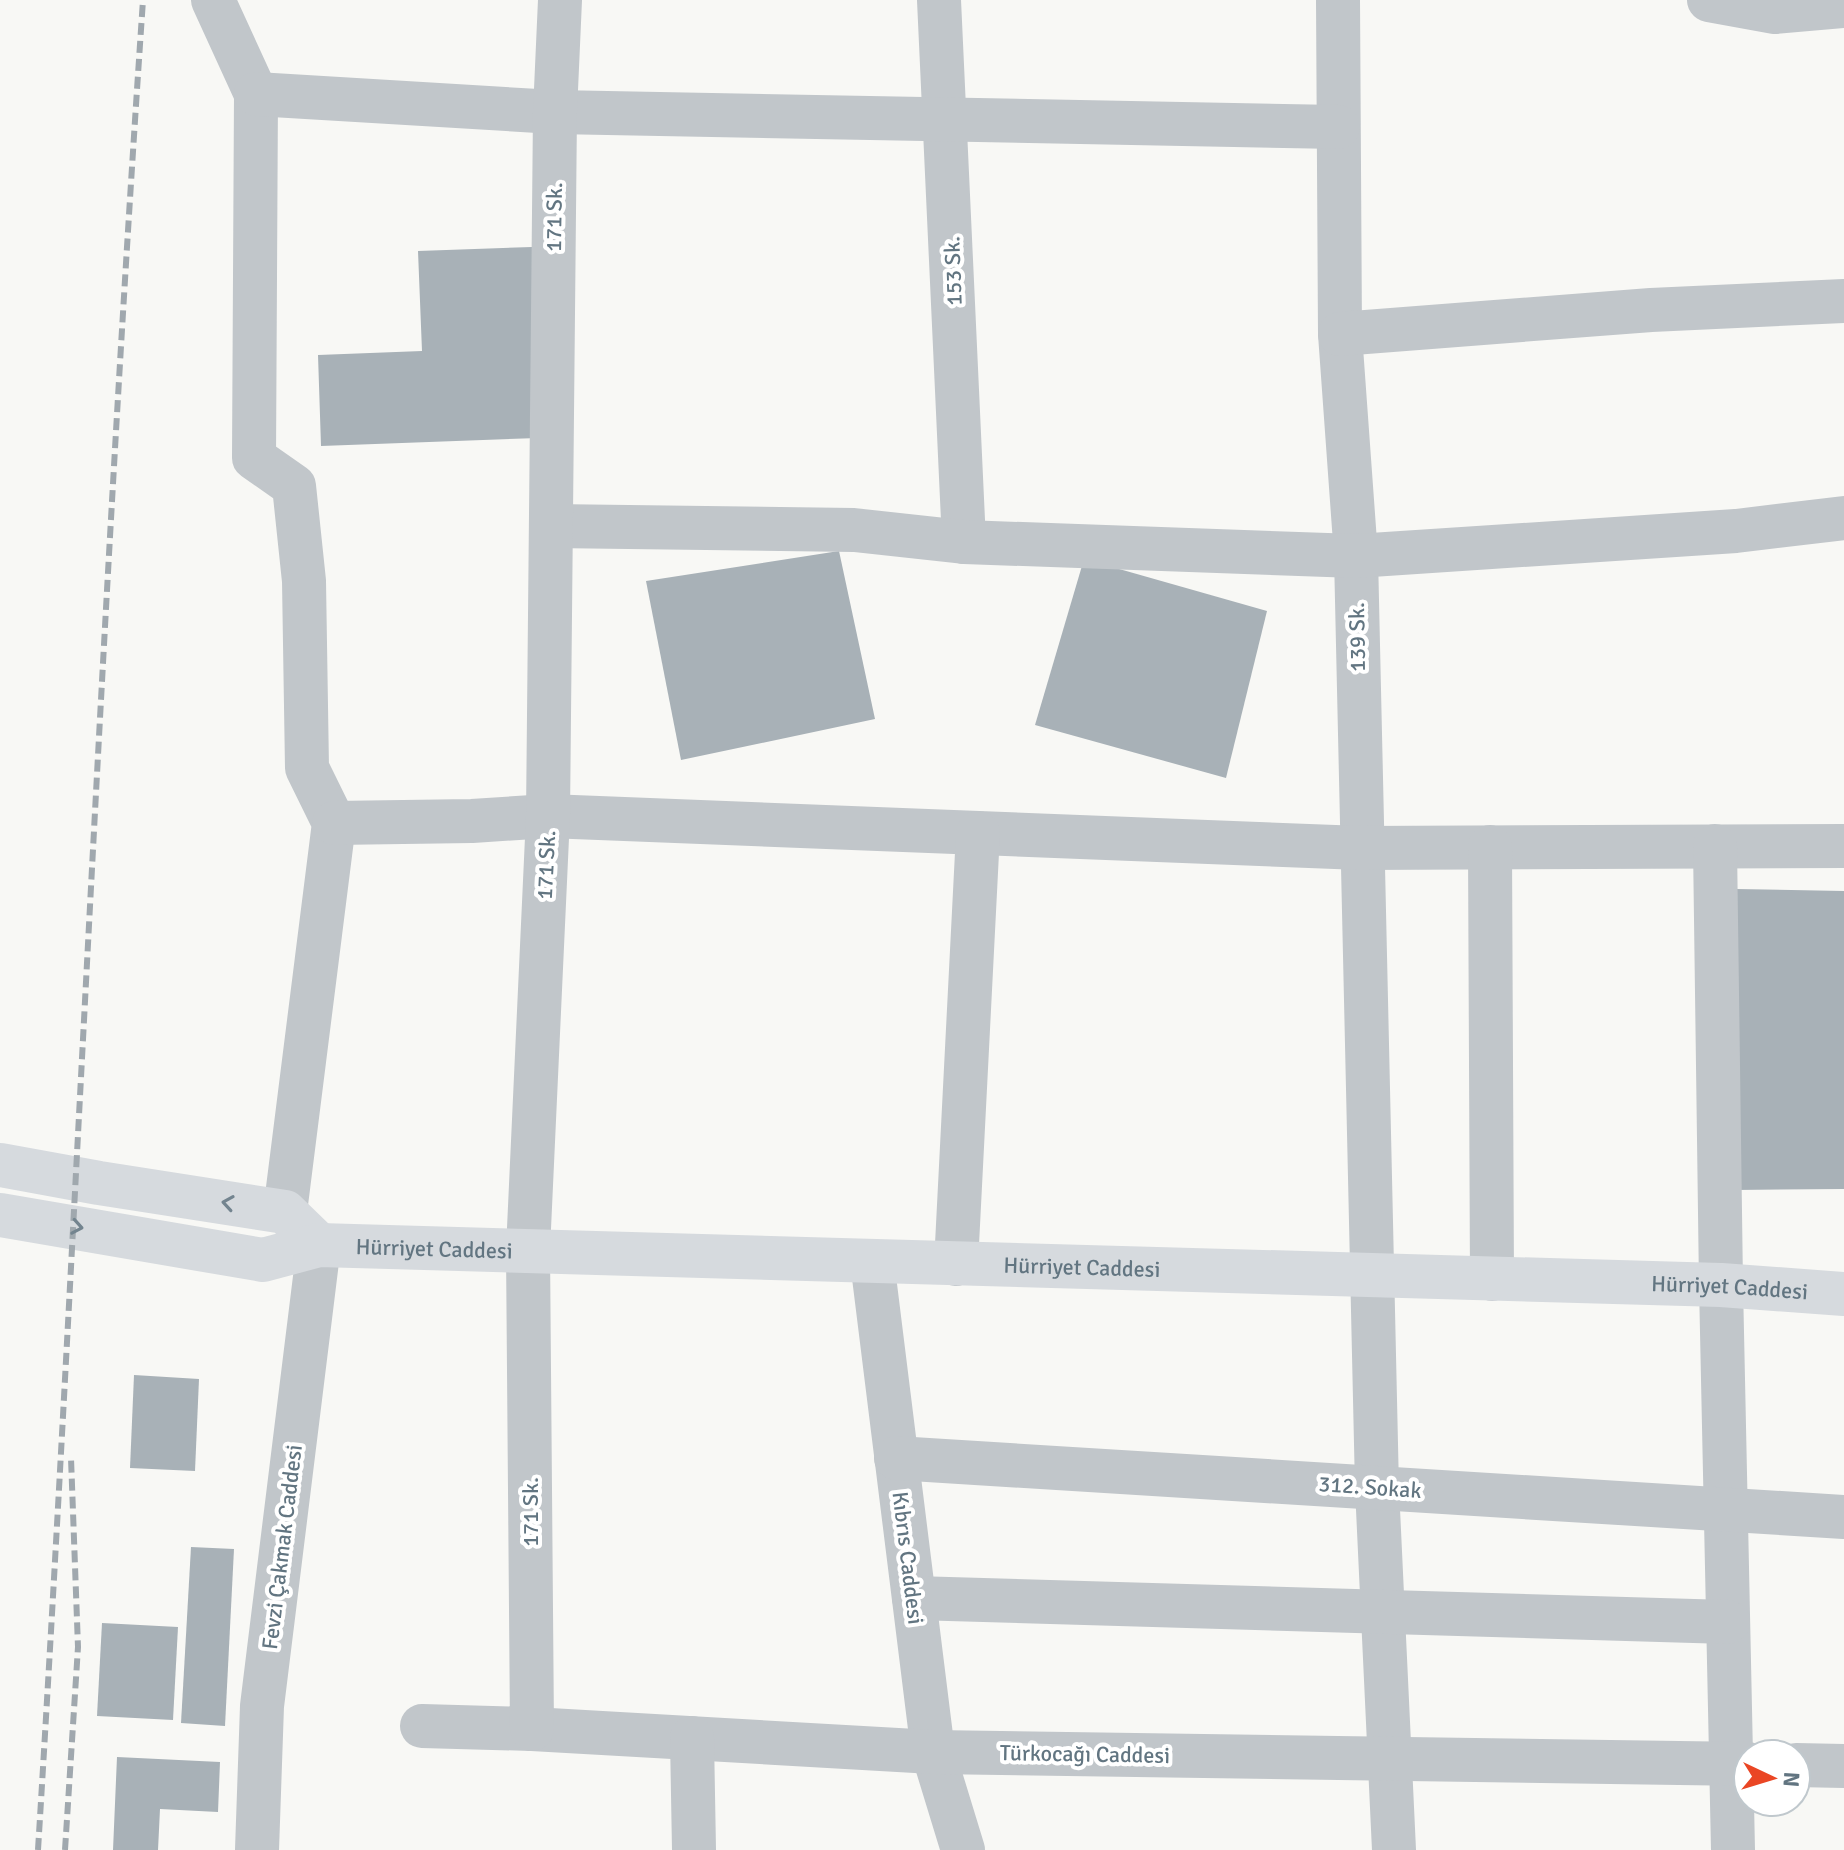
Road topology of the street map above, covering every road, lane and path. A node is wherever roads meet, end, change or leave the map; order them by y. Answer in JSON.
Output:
{"nodes":[{"id":1,"x":213,"y":0,"type":"edge"},
{"id":2,"x":560,"y":0,"type":"edge"},
{"id":3,"x":939,"y":0,"type":"edge"},
{"id":4,"x":1338,"y":0,"type":"edge"},
{"id":5,"x":1709,"y":0,"type":"edge"},
{"id":6,"x":1844,"y":6,"type":"edge"},
{"id":7,"x":256,"y":94,"type":"junction"},
{"id":8,"x":555,"y":112,"type":"junction"},
{"id":9,"x":946,"y":120,"type":"junction"},
{"id":10,"x":1338,"y":127,"type":"junction"},
{"id":11,"x":1844,"y":301,"type":"edge"},
{"id":12,"x":1340,"y":334,"type":"junction"},
{"id":13,"x":1844,"y":518,"type":"edge"},
{"id":14,"x":551,"y":526,"type":"junction"},
{"id":15,"x":964,"y":542,"type":"junction"},
{"id":16,"x":1356,"y":556,"type":"junction"},
{"id":17,"x":548,"y":816,"type":"junction"},
{"id":18,"x":334,"y":823,"type":"junction"},
{"id":19,"x":978,"y":833,"type":"junction"},
{"id":20,"x":1715,"y":846,"type":"junction"},
{"id":21,"x":1844,"y":846,"type":"edge"},
{"id":22,"x":1490,"y":847,"type":"junction"},
{"id":23,"x":1361,"y":848,"type":"junction"},
{"id":24,"x":0,"y":1165,"type":"edge"},
{"id":25,"x":285,"y":1212,"type":"junction"},
{"id":26,"x":0,"y":1215,"type":"edge"},
{"id":27,"x":319,"y":1245,"type":"junction"},
{"id":28,"x":528,"y":1250,"type":"junction"},
{"id":29,"x":872,"y":1261,"type":"junction"},
{"id":30,"x":956,"y":1264,"type":"junction"},
{"id":31,"x":1372,"y":1275,"type":"junction"},
{"id":32,"x":1492,"y":1279,"type":"junction"},
{"id":33,"x":1721,"y":1285,"type":"junction"},
{"id":34,"x":1844,"y":1294,"type":"edge"},
{"id":35,"x":896,"y":1458,"type":"junction"},
{"id":36,"x":1377,"y":1488,"type":"junction"},
{"id":37,"x":1726,"y":1510,"type":"junction"},
{"id":38,"x":1844,"y":1517,"type":"edge"},
{"id":39,"x":914,"y":1598,"type":"junction"},
{"id":40,"x":1383,"y":1611,"type":"junction"},
{"id":41,"x":1728,"y":1622,"type":"junction"},
{"id":42,"x":422,"y":1726,"type":"dead end"},
{"id":43,"x":532,"y":1729,"type":"junction"},
{"id":44,"x":692,"y":1738,"type":"junction"},
{"id":45,"x":1738,"y":1738,"type":"edge"},
{"id":46,"x":933,"y":1752,"type":"junction"},
{"id":47,"x":1390,"y":1759,"type":"junction"},
{"id":48,"x":1732,"y":1764,"type":"edge"},
{"id":49,"x":1812,"y":1765,"type":"edge"},
{"id":50,"x":1844,"y":1766,"type":"edge"},
{"id":51,"x":1736,"y":1818,"type":"edge"},
{"id":52,"x":257,"y":1850,"type":"edge"},
{"id":53,"x":694,"y":1850,"type":"edge"},
{"id":54,"x":963,"y":1850,"type":"edge"},
{"id":55,"x":1394,"y":1850,"type":"edge"},
{"id":56,"x":1733,"y":1850,"type":"edge"}],
"edges":[{"from":1,"to":7,"type":"street"},
{"from":2,"to":8,"type":"street","name":"171 Sk."},
{"from":3,"to":9,"type":"street","name":"153 Sk."},
{"from":4,"to":10,"type":"street","name":"139 Sk."},
{"from":5,"to":6,"type":"street"},
{"from":7,"to":8,"type":"street"},
{"from":7,"to":18,"type":"street"},
{"from":8,"to":9,"type":"street"},
{"from":8,"to":14,"type":"street","name":"171 Sk."},
{"from":9,"to":10,"type":"street"},
{"from":9,"to":15,"type":"street","name":"153 Sk."},
{"from":10,"to":12,"type":"street","name":"139 Sk."},
{"from":11,"to":12,"type":"street"},
{"from":12,"to":16,"type":"street","name":"139 Sk."},
{"from":13,"to":16,"type":"street"},
{"from":14,"to":15,"type":"street"},
{"from":14,"to":17,"type":"street","name":"171 Sk."},
{"from":15,"to":16,"type":"street"},
{"from":16,"to":23,"type":"street","name":"139 Sk."},
{"from":17,"to":18,"type":"street"},
{"from":17,"to":19,"type":"street"},
{"from":17,"to":28,"type":"street","name":"171 Sk."},
{"from":18,"to":25,"type":"street"},
{"from":19,"to":23,"type":"street"},
{"from":19,"to":30,"type":"street"},
{"from":20,"to":21,"type":"street"},
{"from":20,"to":22,"type":"street"},
{"from":20,"to":33,"type":"street"},
{"from":22,"to":23,"type":"street"},
{"from":22,"to":32,"type":"street"},
{"from":23,"to":31,"type":"street","name":"139 Sk."},
{"from":25,"to":24,"type":"main road","one_way":true},
{"from":25,"to":27,"type":"main road"},
{"from":26,"to":27,"type":"main road","name":"Hürriyet Caddesi","one_way":true},
{"from":27,"to":28,"type":"main road","name":"Hürriyet Caddesi"},
{"from":27,"to":52,"type":"street","name":"Fevzi Çakmak Caddesi"},
{"from":28,"to":29,"type":"main road","name":"Hürriyet Caddesi"},
{"from":28,"to":43,"type":"street","name":"171 Sk."},
{"from":29,"to":30,"type":"main road","name":"Hürriyet Caddesi"},
{"from":29,"to":35,"type":"street","name":"Kıbrıs Caddesi"},
{"from":30,"to":31,"type":"main road","name":"Hürriyet Caddesi"},
{"from":31,"to":32,"type":"main road","name":"Hürriyet Caddesi"},
{"from":31,"to":36,"type":"street","name":"139 Sk."},
{"from":32,"to":33,"type":"main road","name":"Hürriyet Caddesi"},
{"from":33,"to":34,"type":"main road","name":"Hürriyet Caddesi"},
{"from":33,"to":37,"type":"street"},
{"from":35,"to":36,"type":"street","name":"312. Sokak"},
{"from":35,"to":39,"type":"street","name":"Kıbrıs Caddesi"},
{"from":36,"to":37,"type":"street","name":"312. Sokak"},
{"from":36,"to":40,"type":"street","name":"139 Sk."},
{"from":37,"to":38,"type":"street","name":"312. Sokak"},
{"from":37,"to":41,"type":"street"},
{"from":39,"to":40,"type":"street"},
{"from":39,"to":46,"type":"street","name":"Kıbrıs Caddesi"},
{"from":40,"to":41,"type":"street"},
{"from":40,"to":47,"type":"street","name":"139 Sk."},
{"from":41,"to":45,"type":"street"},
{"from":42,"to":43,"type":"street","name":"Türkocağı Caddesi"},
{"from":43,"to":44,"type":"street","name":"Türkocağı Caddesi"},
{"from":44,"to":46,"type":"street","name":"Türkocağı Caddesi"},
{"from":44,"to":53,"type":"street"},
{"from":46,"to":47,"type":"street","name":"Türkocağı Caddesi"},
{"from":46,"to":54,"type":"street","name":"Kıbrıs Caddesi"},
{"from":47,"to":48,"type":"street","name":"Türkocağı Caddesi"},
{"from":47,"to":55,"type":"street","name":"139 Sk."},
{"from":49,"to":50,"type":"street"},
{"from":51,"to":56,"type":"street"}]}
